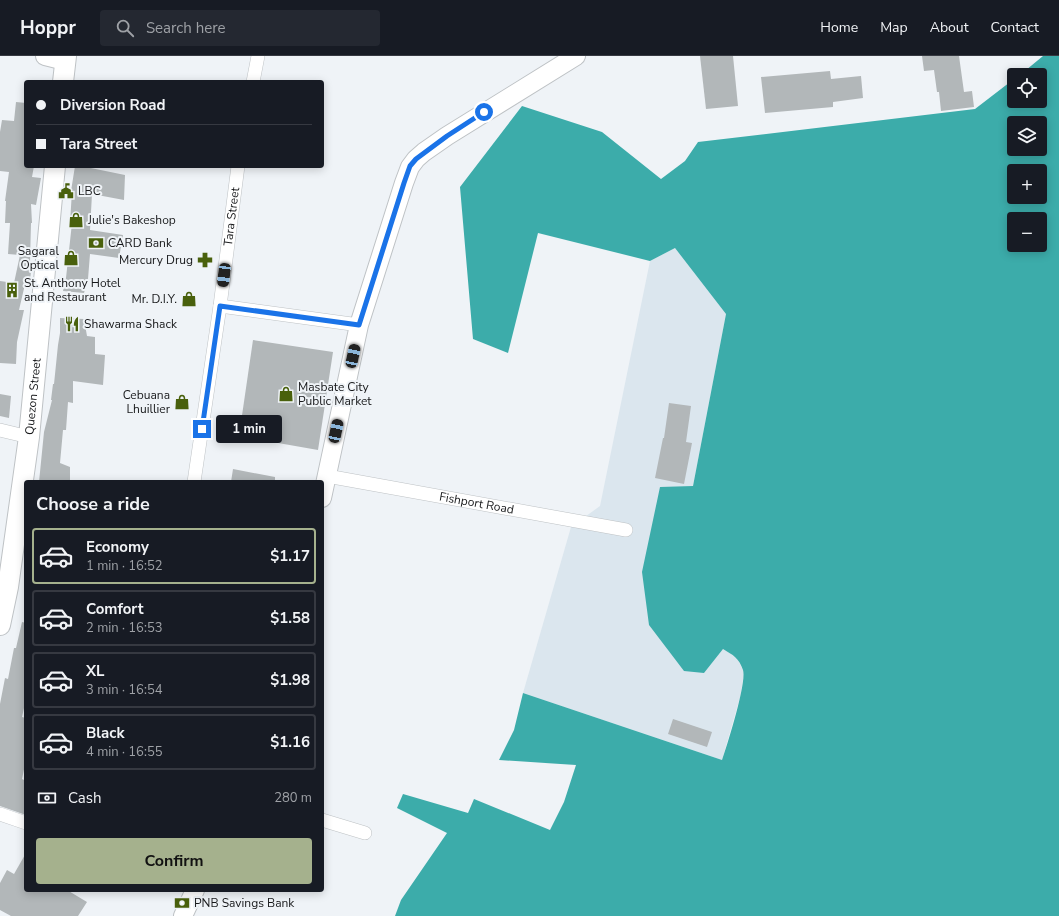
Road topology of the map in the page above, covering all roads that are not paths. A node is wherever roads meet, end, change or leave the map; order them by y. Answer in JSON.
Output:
{"nodes":[{"id":1,"x":45,"y":56,"type":"edge"},
{"id":2,"x":258,"y":56,"type":"edge"},
{"id":3,"x":576,"y":56,"type":"edge"},
{"id":4,"x":66,"y":59,"type":"edge"},
{"id":5,"x":63,"y":80,"type":"edge"},
{"id":6,"x":253,"y":80,"type":"edge"},
{"id":7,"x":55,"y":168,"type":"edge"},
{"id":8,"x":238,"y":168,"type":"edge"},
{"id":9,"x":220,"y":306,"type":"junction"},
{"id":10,"x":359,"y":325,"type":"junction"},
{"id":11,"x":0,"y":430,"type":"edge"},
{"id":12,"x":29,"y":437,"type":"junction"},
{"id":13,"x":327,"y":476,"type":"junction"},
{"id":14,"x":194,"y":480,"type":"edge"},
{"id":15,"x":324,"y":489,"type":"edge"},
{"id":16,"x":626,"y":530,"type":"dead end"},
{"id":17,"x":0,"y":625,"type":"edge"},
{"id":18,"x":0,"y":814,"type":"edge"},
{"id":19,"x":324,"y":821,"type":"edge"},
{"id":20,"x":24,"y":822,"type":"edge"},
{"id":21,"x":365,"y":833,"type":"dead end"},
{"id":22,"x":194,"y":892,"type":"edge"},
{"id":23,"x":183,"y":916,"type":"edge"}],
"edges":[{"from":1,"to":4,"type":"street"},
{"from":2,"to":6,"type":"street"},
{"from":3,"to":10,"type":"street"},
{"from":4,"to":5,"type":"main road"},
{"from":7,"to":12,"type":"main road","name":"Quezon Street"},
{"from":8,"to":9,"type":"street","name":"Tara Street"},
{"from":9,"to":10,"type":"street"},
{"from":9,"to":14,"type":"street","name":"Tara Street"},
{"from":10,"to":13,"type":"street"},
{"from":11,"to":12,"type":"street"},
{"from":12,"to":17,"type":"main road","name":"Quezon Street"},
{"from":13,"to":15,"type":"street"},
{"from":13,"to":16,"type":"street","name":"Fishport Road"},
{"from":18,"to":20,"type":"street"},
{"from":19,"to":21,"type":"street"},
{"from":22,"to":23,"type":"street"}]}
